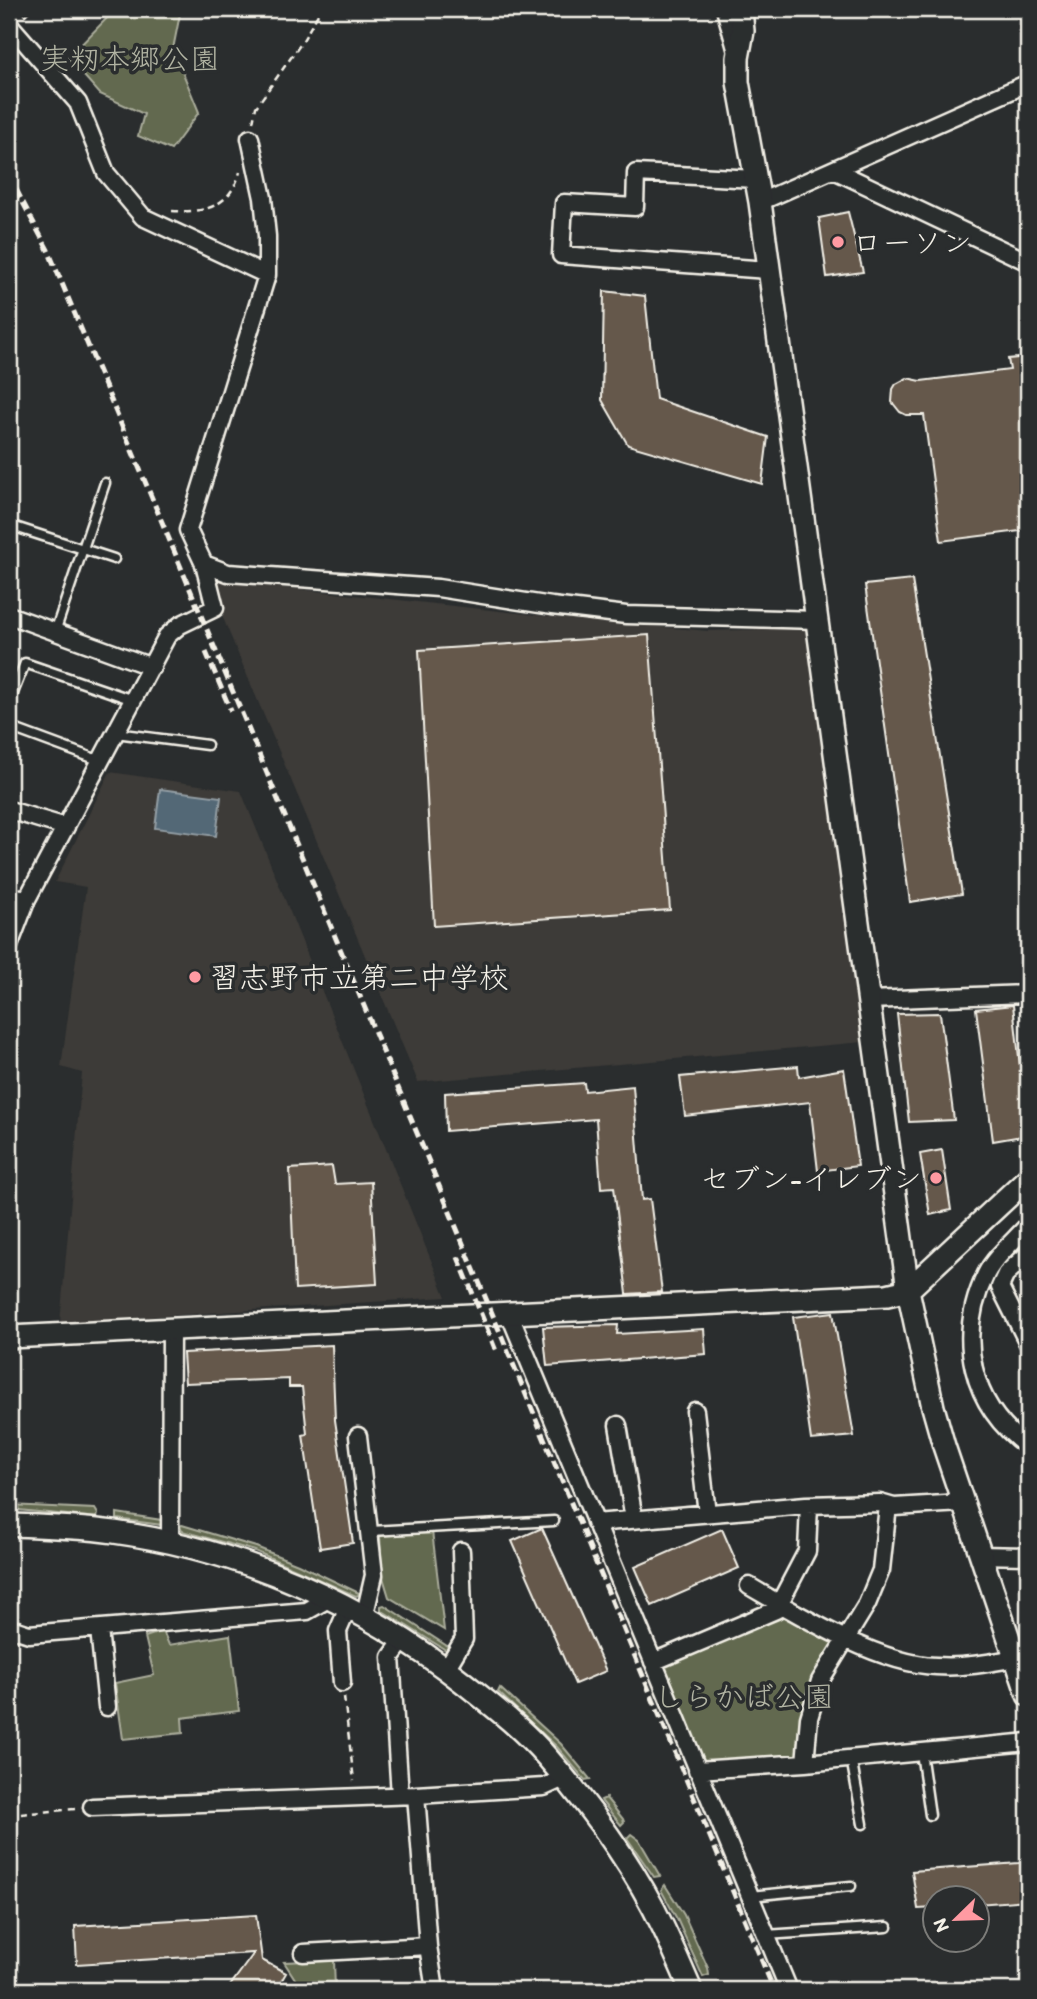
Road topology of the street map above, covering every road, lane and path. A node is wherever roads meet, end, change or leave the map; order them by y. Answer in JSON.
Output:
{"nodes":[{"id":1,"x":134,"y":9,"type":"edge"},
{"id":2,"x":161,"y":9,"type":"edge"},
{"id":3,"x":321,"y":9,"type":"edge"},
{"id":4,"x":725,"y":9,"type":"edge"},
{"id":5,"x":741,"y":9,"type":"edge"},
{"id":6,"x":9,"y":24,"type":"edge"},
{"id":7,"x":738,"y":58,"type":"junction"},
{"id":8,"x":1028,"y":83,"type":"edge"},
{"id":9,"x":250,"y":138,"type":"joint"},
{"id":10,"x":241,"y":170,"type":"dead end"},
{"id":11,"x":834,"y":170,"type":"junction"},
{"id":12,"x":756,"y":179,"type":"junction"},
{"id":13,"x":760,"y":202,"type":"junction"},
{"id":14,"x":170,"y":211,"type":"dead end"},
{"id":15,"x":1028,"y":262,"type":"edge"},
{"id":16,"x":768,"y":270,"type":"junction"},
{"id":17,"x":267,"y":275,"type":"junction"},
{"id":18,"x":105,"y":483,"type":"dead end"},
{"id":19,"x":9,"y":525,"type":"edge"},
{"id":20,"x":83,"y":549,"type":"junction"},
{"id":21,"x":114,"y":559,"type":"dead end"},
{"id":22,"x":204,"y":564,"type":"junction"},
{"id":23,"x":9,"y":615,"type":"edge"},
{"id":24,"x":817,"y":620,"type":"junction"},
{"id":25,"x":55,"y":632,"type":"junction"},
{"id":26,"x":152,"y":667,"type":"junction"},
{"id":27,"x":134,"y":701,"type":"junction"},
{"id":28,"x":9,"y":703,"type":"edge"},
{"id":29,"x":9,"y":727,"type":"edge"},
{"id":30,"x":116,"y":733,"type":"junction"},
{"id":31,"x":207,"y":746,"type":"dead end"},
{"id":32,"x":101,"y":761,"type":"junction"},
{"id":33,"x":9,"y":810,"type":"edge"},
{"id":34,"x":66,"y":827,"type":"junction"},
{"id":35,"x":9,"y":896,"type":"edge"},
{"id":36,"x":27,"y":899,"type":"junction"},
{"id":37,"x":9,"y":946,"type":"edge"},
{"id":38,"x":1028,"y":994,"type":"edge"},
{"id":39,"x":869,"y":1000,"type":"junction"},
{"id":40,"x":1028,"y":1178,"type":"edge"},
{"id":41,"x":1028,"y":1225,"type":"edge"},
{"id":42,"x":1028,"y":1254,"type":"edge"},
{"id":43,"x":908,"y":1290,"type":"junction"},
{"id":44,"x":509,"y":1313,"type":"junction"},
{"id":45,"x":171,"y":1329,"type":"junction"},
{"id":46,"x":9,"y":1337,"type":"edge"},
{"id":47,"x":1028,"y":1343,"type":"edge"},
{"id":48,"x":695,"y":1411,"type":"dead end"},
{"id":49,"x":618,"y":1425,"type":"dead end"},
{"id":50,"x":358,"y":1436,"type":"dead end"},
{"id":51,"x":1025,"y":1441,"type":"edge"},
{"id":52,"x":962,"y":1503,"type":"junction"},
{"id":53,"x":809,"y":1505,"type":"junction"},
{"id":54,"x":888,"y":1506,"type":"junction"},
{"id":55,"x":707,"y":1513,"type":"junction"},
{"id":56,"x":634,"y":1519,"type":"junction"},
{"id":57,"x":554,"y":1521,"type":"dead end"},
{"id":58,"x":595,"y":1523,"type":"junction"},
{"id":59,"x":9,"y":1525,"type":"edge"},
{"id":60,"x":371,"y":1531,"type":"junction"},
{"id":61,"x":170,"y":1542,"type":"junction"},
{"id":62,"x":461,"y":1551,"type":"dead end"},
{"id":63,"x":979,"y":1555,"type":"junction"},
{"id":64,"x":1028,"y":1556,"type":"edge"},
{"id":65,"x":749,"y":1586,"type":"dead end"},
{"id":66,"x":780,"y":1604,"type":"junction"},
{"id":67,"x":347,"y":1608,"type":"junction"},
{"id":68,"x":99,"y":1629,"type":"junction"},
{"id":69,"x":9,"y":1630,"type":"edge"},
{"id":70,"x":404,"y":1639,"type":"junction"},
{"id":71,"x":847,"y":1639,"type":"junction"},
{"id":72,"x":1016,"y":1658,"type":"junction"},
{"id":73,"x":653,"y":1662,"type":"junction"},
{"id":74,"x":446,"y":1669,"type":"junction"},
{"id":75,"x":342,"y":1683,"type":"joint"},
{"id":76,"x":1028,"y":1695,"type":"edge"},
{"id":77,"x":107,"y":1707,"type":"dead end"},
{"id":78,"x":1028,"y":1742,"type":"edge"},
{"id":79,"x":920,"y":1752,"type":"junction"},
{"id":80,"x":851,"y":1759,"type":"junction"},
{"id":81,"x":805,"y":1763,"type":"junction"},
{"id":82,"x":697,"y":1770,"type":"junction"},
{"id":83,"x":564,"y":1778,"type":"junction"},
{"id":84,"x":408,"y":1795,"type":"junction"},
{"id":85,"x":356,"y":1797,"type":"junction"},
{"id":86,"x":92,"y":1807,"type":"joint"},
{"id":87,"x":9,"y":1815,"type":"edge"},
{"id":88,"x":930,"y":1815,"type":"dead end"},
{"id":89,"x":863,"y":1824,"type":"dead end"},
{"id":90,"x":851,"y":1886,"type":"dead end"},
{"id":91,"x":750,"y":1896,"type":"junction"},
{"id":92,"x":887,"y":1927,"type":"dead end"},
{"id":93,"x":766,"y":1935,"type":"junction"},
{"id":94,"x":428,"y":1946,"type":"junction"},
{"id":95,"x":303,"y":1952,"type":"dead end"},
{"id":96,"x":435,"y":1990,"type":"edge"},
{"id":97,"x":691,"y":1990,"type":"edge"},
{"id":98,"x":789,"y":1990,"type":"edge"}],
"edges":[{"from":1,"to":2,"type":"path"},
{"from":3,"to":9,"type":"path"},
{"from":4,"to":7,"type":"street"},
{"from":5,"to":7,"type":"street"},
{"from":6,"to":17,"type":"street"},
{"from":7,"to":12,"type":"street"},
{"from":8,"to":11,"type":"street"},
{"from":9,"to":17,"type":"street"},
{"from":10,"to":14,"type":"path"},
{"from":11,"to":13,"type":"street"},
{"from":11,"to":15,"type":"street"},
{"from":12,"to":13,"type":"street"},
{"from":12,"to":16,"type":"street"},
{"from":13,"to":16,"type":"street"},
{"from":16,"to":24,"type":"street"},
{"from":17,"to":22,"type":"street"},
{"from":18,"to":20,"type":"lane"},
{"from":19,"to":20,"type":"lane"},
{"from":20,"to":21,"type":"lane"},
{"from":20,"to":25,"type":"lane"},
{"from":22,"to":24,"type":"street"},
{"from":22,"to":26,"type":"street"},
{"from":23,"to":25,"type":"street"},
{"from":24,"to":39,"type":"street"},
{"from":25,"to":26,"type":"street"},
{"from":26,"to":27,"type":"street"},
{"from":27,"to":28,"type":"lane"},
{"from":27,"to":30,"type":"street"},
{"from":29,"to":32,"type":"lane"},
{"from":30,"to":31,"type":"lane"},
{"from":30,"to":32,"type":"street"},
{"from":32,"to":34,"type":"street"},
{"from":33,"to":34,"type":"street"},
{"from":34,"to":36,"type":"street"},
{"from":35,"to":36,"type":"street"},
{"from":36,"to":37,"type":"street"},
{"from":38,"to":39,"type":"street"},
{"from":39,"to":43,"type":"street"},
{"from":40,"to":43,"type":"street"},
{"from":41,"to":51,"type":"street"},
{"from":42,"to":47,"type":"street"},
{"from":43,"to":44,"type":"street"},
{"from":43,"to":52,"type":"street"},
{"from":44,"to":45,"type":"street"},
{"from":44,"to":58,"type":"street"},
{"from":45,"to":46,"type":"street"},
{"from":45,"to":61,"type":"street"},
{"from":48,"to":55,"type":"street"},
{"from":49,"to":56,"type":"street"},
{"from":50,"to":60,"type":"street"},
{"from":52,"to":54,"type":"street"},
{"from":52,"to":63,"type":"street"},
{"from":53,"to":54,"type":"street"},
{"from":53,"to":55,"type":"street"},
{"from":53,"to":66,"type":"street"},
{"from":54,"to":71,"type":"street"},
{"from":55,"to":56,"type":"street"},
{"from":56,"to":58,"type":"street"},
{"from":57,"to":60,"type":"lane"},
{"from":58,"to":73,"type":"street"},
{"from":59,"to":61,"type":"street"},
{"from":60,"to":67,"type":"street"},
{"from":61,"to":67,"type":"street"},
{"from":62,"to":74,"type":"street"},
{"from":63,"to":64,"type":"street"},
{"from":63,"to":72,"type":"street"},
{"from":65,"to":66,"type":"street"},
{"from":66,"to":71,"type":"street"},
{"from":66,"to":73,"type":"street"},
{"from":67,"to":68,"type":"street"},
{"from":67,"to":70,"type":"street"},
{"from":67,"to":75,"type":"street"},
{"from":68,"to":69,"type":"street"},
{"from":68,"to":77,"type":"street"},
{"from":70,"to":74,"type":"street"},
{"from":70,"to":84,"type":"street"},
{"from":71,"to":72,"type":"street"},
{"from":71,"to":81,"type":"street"},
{"from":72,"to":76,"type":"street"},
{"from":73,"to":82,"type":"street"},
{"from":74,"to":83,"type":"street"},
{"from":75,"to":85,"type":"path"},
{"from":78,"to":79,"type":"street"},
{"from":79,"to":80,"type":"street"},
{"from":79,"to":88,"type":"lane"},
{"from":80,"to":81,"type":"street"},
{"from":80,"to":89,"type":"lane"},
{"from":81,"to":82,"type":"street"},
{"from":82,"to":91,"type":"street"},
{"from":83,"to":84,"type":"street"},
{"from":83,"to":97,"type":"street"},
{"from":84,"to":85,"type":"street"},
{"from":84,"to":94,"type":"street"},
{"from":85,"to":86,"type":"street"},
{"from":86,"to":87,"type":"path"},
{"from":90,"to":91,"type":"lane"},
{"from":91,"to":93,"type":"street"},
{"from":92,"to":93,"type":"lane"},
{"from":93,"to":98,"type":"street"},
{"from":94,"to":95,"type":"street"},
{"from":94,"to":96,"type":"street"}]}
